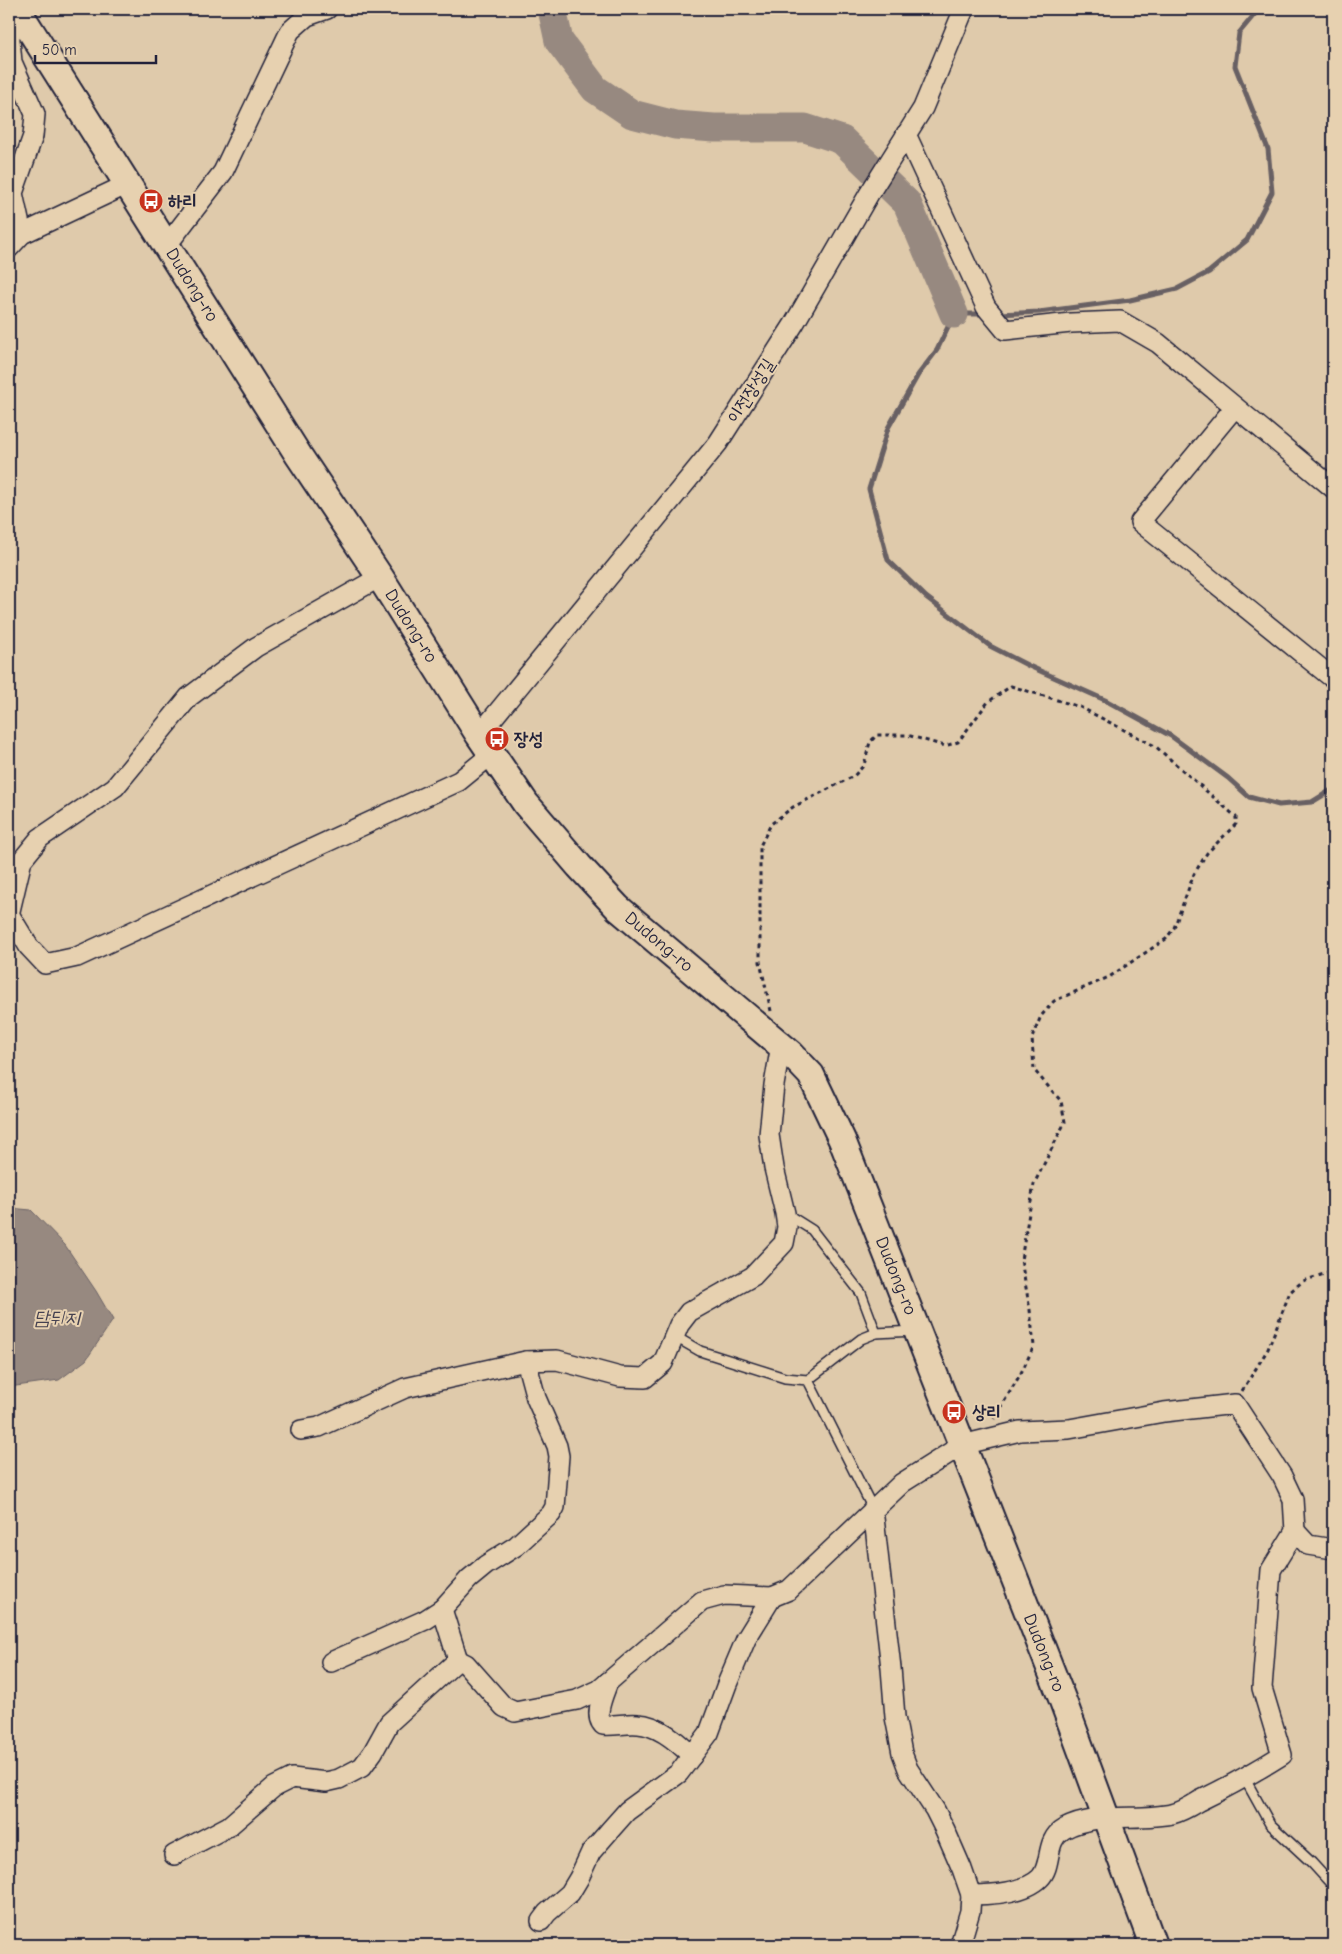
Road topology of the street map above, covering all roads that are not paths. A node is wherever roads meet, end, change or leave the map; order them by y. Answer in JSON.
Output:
{"nodes":[{"id":1,"x":16,"y":9,"type":"edge"},
{"id":2,"x":327,"y":9,"type":"edge"},
{"id":3,"x":964,"y":9,"type":"edge"},
{"id":4,"x":902,"y":140,"type":"junction"},
{"id":5,"x":128,"y":184,"type":"junction"},
{"id":6,"x":22,"y":234,"type":"junction"},
{"id":7,"x":167,"y":245,"type":"junction"},
{"id":8,"x":9,"y":248,"type":"edge"},
{"id":9,"x":1235,"y":407,"type":"junction"},
{"id":10,"x":1333,"y":488,"type":"edge"},
{"id":11,"x":380,"y":577,"type":"junction"},
{"id":12,"x":1333,"y":672,"type":"edge"},
{"id":13,"x":486,"y":745,"type":"junction"},
{"id":14,"x":9,"y":914,"type":"edge"},
{"id":15,"x":781,"y":1045,"type":"junction"},
{"id":16,"x":786,"y":1213,"type":"junction"},
{"id":17,"x":917,"y":1331,"type":"junction"},
{"id":18,"x":876,"y":1333,"type":"junction"},
{"id":19,"x":674,"y":1336,"type":"junction"},
{"id":20,"x":526,"y":1361,"type":"junction"},
{"id":21,"x":808,"y":1380,"type":"junction"},
{"id":22,"x":301,"y":1430,"type":"dead end"},
{"id":23,"x":962,"y":1445,"type":"junction"},
{"id":24,"x":873,"y":1509,"type":"junction"},
{"id":25,"x":1295,"y":1531,"type":"junction"},
{"id":26,"x":1333,"y":1549,"type":"edge"},
{"id":27,"x":772,"y":1597,"type":"junction"},
{"id":28,"x":442,"y":1609,"type":"junction"},
{"id":29,"x":458,"y":1660,"type":"junction"},
{"id":30,"x":331,"y":1662,"type":"dead end"},
{"id":31,"x":608,"y":1682,"type":"junction"},
{"id":32,"x":692,"y":1756,"type":"junction"},
{"id":33,"x":1245,"y":1779,"type":"junction"},
{"id":34,"x":1106,"y":1819,"type":"junction"},
{"id":35,"x":174,"y":1854,"type":"dead end"},
{"id":36,"x":1333,"y":1886,"type":"edge"},
{"id":37,"x":971,"y":1895,"type":"junction"},
{"id":38,"x":541,"y":1921,"type":"dead end"},
{"id":39,"x":960,"y":1945,"type":"edge"},
{"id":40,"x":1153,"y":1945,"type":"edge"}],
"edges":[{"from":1,"to":5,"type":"main road","name":"Dudong-ro"},
{"from":1,"to":6,"type":"street"},
{"from":2,"to":7,"type":"street"},
{"from":3,"to":4,"type":"street","name":"이전장성길"},
{"from":4,"to":9,"type":"street"},
{"from":4,"to":13,"type":"street","name":"이전장성길"},
{"from":5,"to":6,"type":"street"},
{"from":5,"to":7,"type":"main road","name":"Dudong-ro"},
{"from":6,"to":8,"type":"street"},
{"from":7,"to":11,"type":"main road","name":"Dudong-ro"},
{"from":9,"to":10,"type":"street"},
{"from":9,"to":12,"type":"street"},
{"from":11,"to":13,"type":"main road","name":"Dudong-ro"},
{"from":11,"to":14,"type":"street"},
{"from":13,"to":14,"type":"street","name":"이전장성길"},
{"from":13,"to":15,"type":"main road","name":"Dudong-ro"},
{"from":15,"to":16,"type":"street"},
{"from":15,"to":17,"type":"main road","name":"Dudong-ro"},
{"from":16,"to":18,"type":"lane"},
{"from":16,"to":19,"type":"street"},
{"from":17,"to":18,"type":"lane"},
{"from":17,"to":23,"type":"main road","name":"Dudong-ro"},
{"from":18,"to":21,"type":"lane"},
{"from":19,"to":20,"type":"street"},
{"from":19,"to":21,"type":"lane"},
{"from":20,"to":22,"type":"street"},
{"from":20,"to":28,"type":"street"},
{"from":21,"to":24,"type":"lane"},
{"from":23,"to":24,"type":"street"},
{"from":23,"to":25,"type":"street"},
{"from":23,"to":34,"type":"main road","name":"Dudong-ro"},
{"from":24,"to":27,"type":"street"},
{"from":24,"to":37,"type":"street"},
{"from":25,"to":26,"type":"street"},
{"from":25,"to":33,"type":"street"},
{"from":27,"to":31,"type":"street"},
{"from":27,"to":32,"type":"street"},
{"from":28,"to":29,"type":"street"},
{"from":28,"to":30,"type":"street"},
{"from":29,"to":31,"type":"street"},
{"from":29,"to":35,"type":"street"},
{"from":31,"to":32,"type":"street"},
{"from":32,"to":38,"type":"street"},
{"from":33,"to":34,"type":"street"},
{"from":33,"to":36,"type":"lane"},
{"from":34,"to":37,"type":"street"},
{"from":34,"to":40,"type":"main road","name":"Dudong-ro"},
{"from":37,"to":39,"type":"street"}]}
